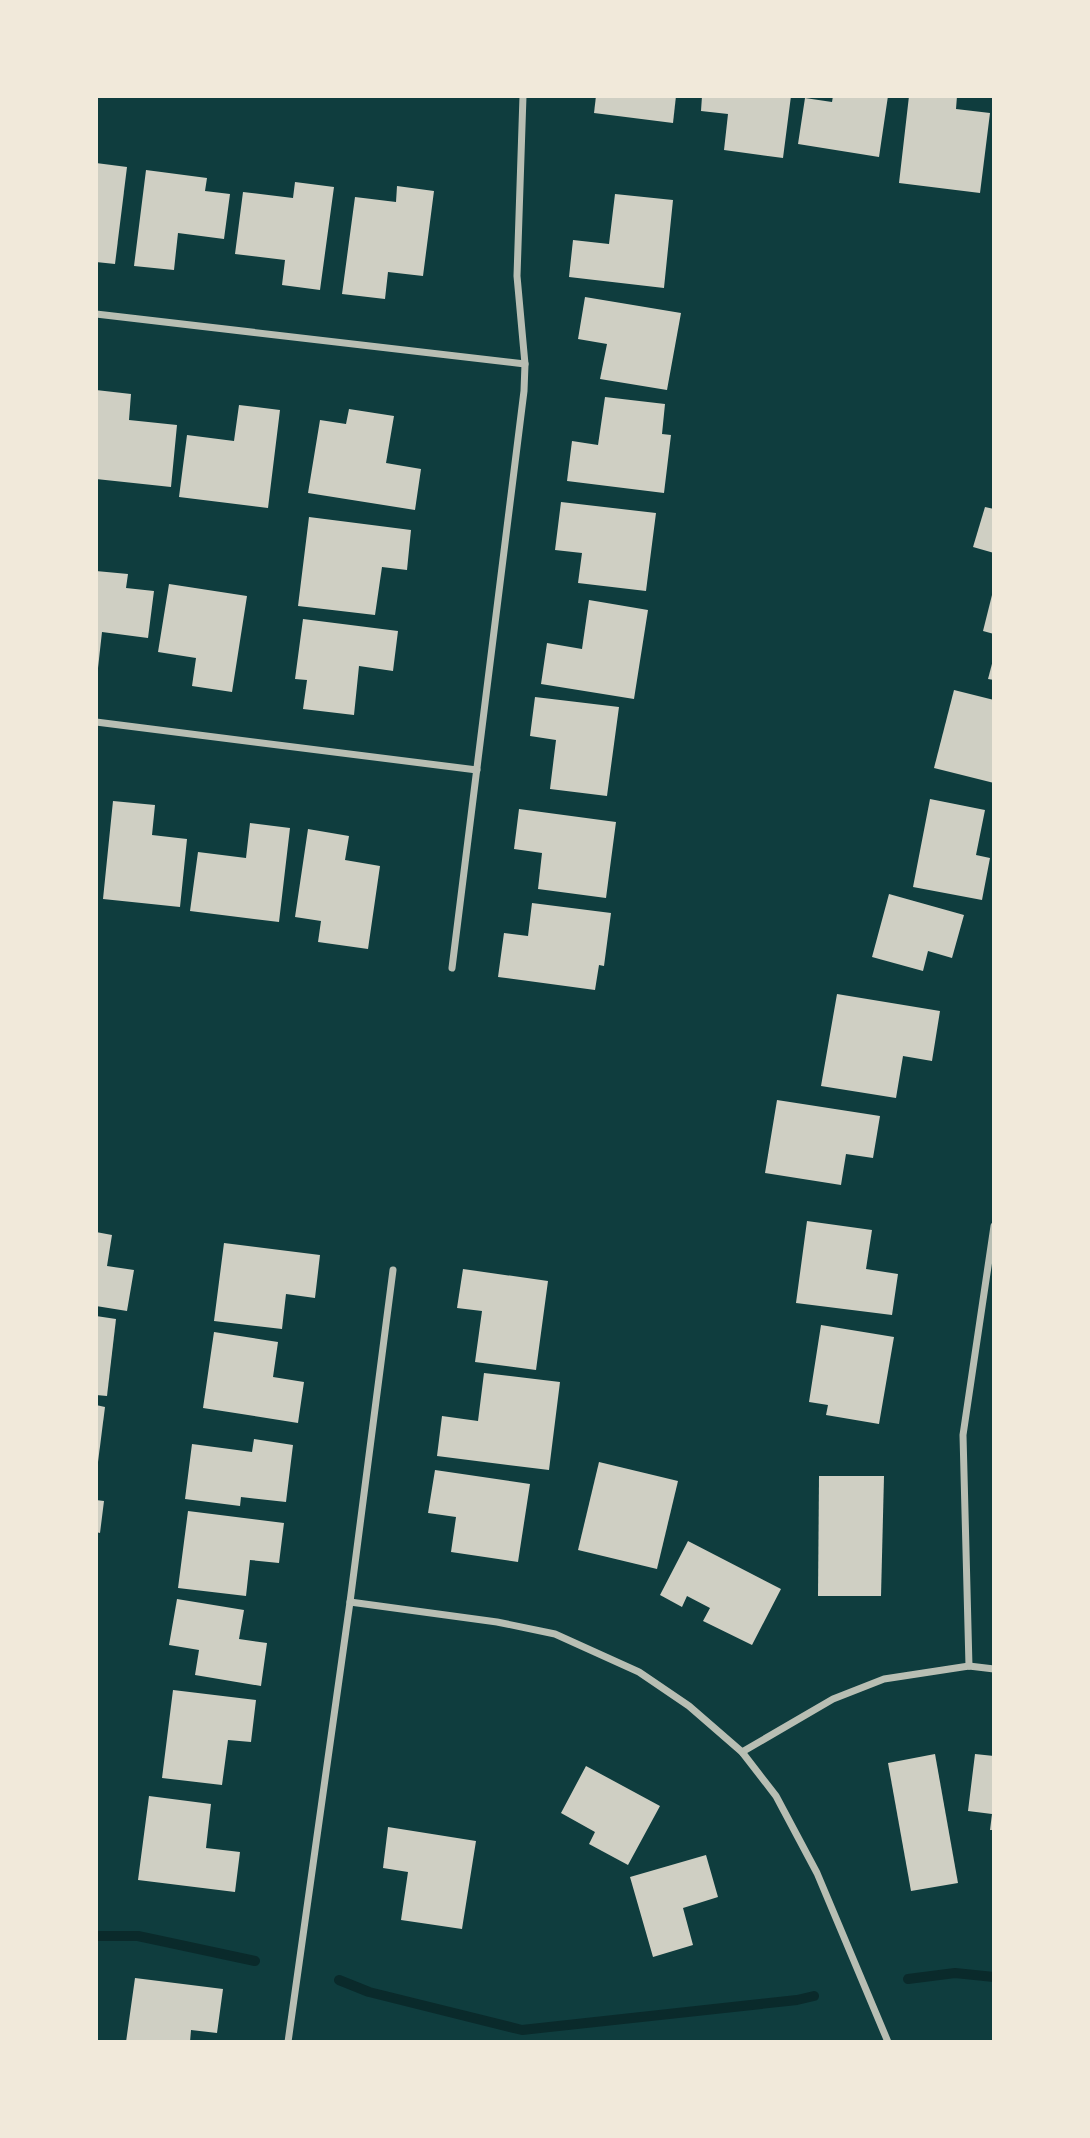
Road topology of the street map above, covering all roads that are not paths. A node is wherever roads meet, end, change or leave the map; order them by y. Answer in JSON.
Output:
{"nodes":[{"id":1,"x":523,"y":96,"type":"edge"},
{"id":2,"x":96,"y":314,"type":"edge"},
{"id":3,"x":525,"y":365,"type":"junction"},
{"id":4,"x":96,"y":722,"type":"edge"},
{"id":5,"x":477,"y":770,"type":"junction"},
{"id":6,"x":452,"y":968,"type":"dead end"},
{"id":7,"x":994,"y":1226,"type":"edge"},
{"id":8,"x":393,"y":1270,"type":"dead end"},
{"id":9,"x":350,"y":1602,"type":"junction"},
{"id":10,"x":969,"y":1666,"type":"junction"},
{"id":11,"x":994,"y":1669,"type":"edge"},
{"id":12,"x":743,"y":1752,"type":"junction"},
{"id":13,"x":288,"y":2042,"type":"edge"},
{"id":14,"x":888,"y":2042,"type":"edge"}],
"edges":[{"from":1,"to":3,"type":"street"},
{"from":2,"to":3,"type":"street"},
{"from":3,"to":5,"type":"street"},
{"from":4,"to":5,"type":"street"},
{"from":5,"to":6,"type":"street"},
{"from":7,"to":10,"type":"street"},
{"from":8,"to":9,"type":"street"},
{"from":9,"to":12,"type":"street"},
{"from":9,"to":13,"type":"street"},
{"from":10,"to":11,"type":"street"},
{"from":10,"to":12,"type":"street"},
{"from":12,"to":14,"type":"street"}]}
